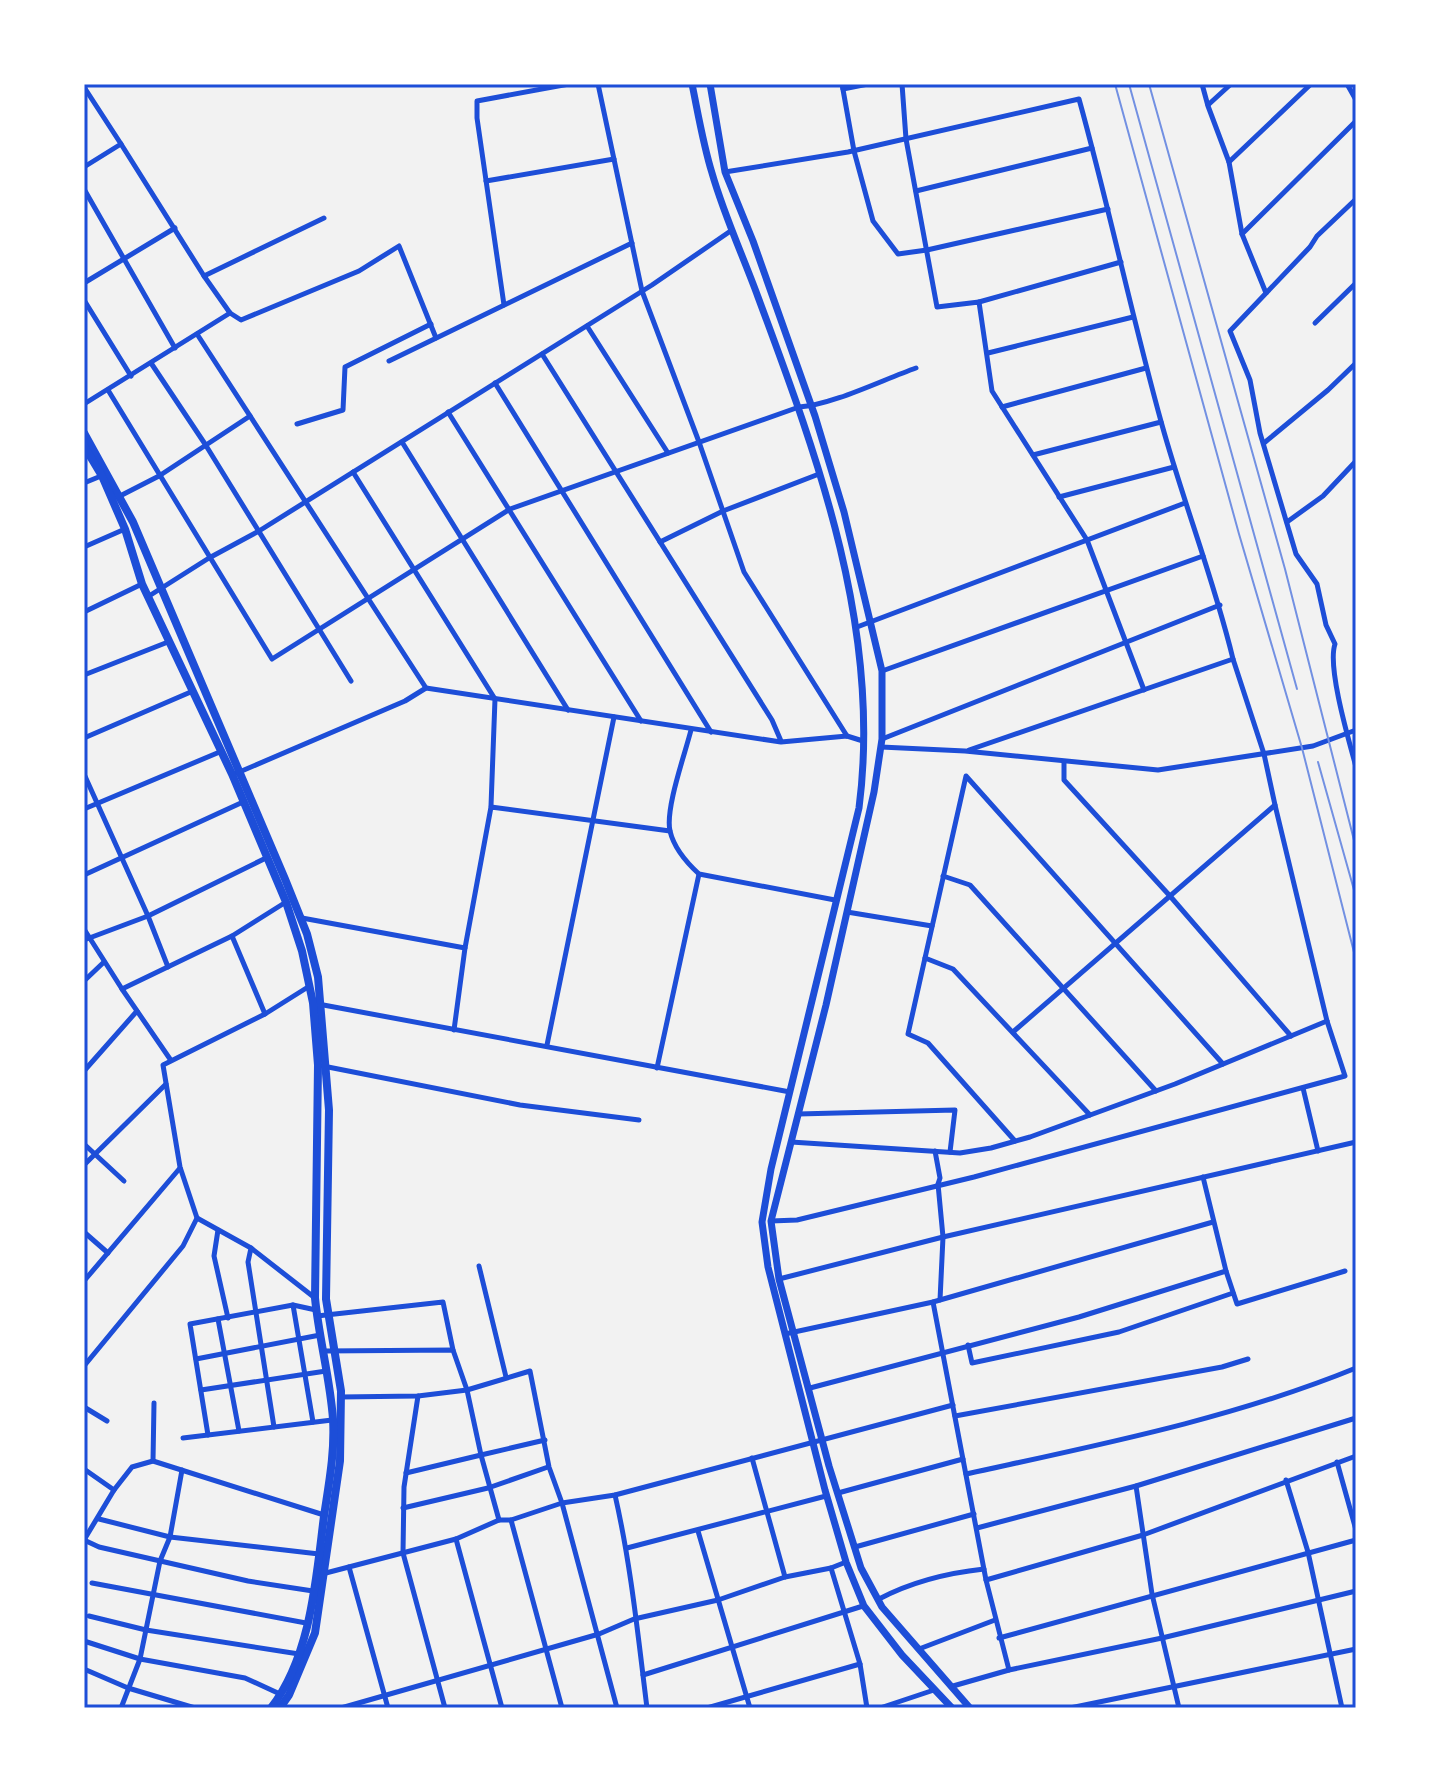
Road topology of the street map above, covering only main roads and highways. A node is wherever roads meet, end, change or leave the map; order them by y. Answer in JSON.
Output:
{"nodes":[{"id":1,"x":692,"y":84,"type":"edge"},
{"id":2,"x":710,"y":84,"type":"edge"},
{"id":3,"x":84,"y":433,"type":"edge"},
{"id":4,"x":84,"y":446,"type":"edge"},
{"id":5,"x":116,"y":499,"type":"junction"},
{"id":6,"x":865,"y":711,"type":"junction"},
{"id":7,"x":882,"y":711,"type":"junction"},
{"id":8,"x":865,"y":761,"type":"junction"},
{"id":9,"x":879,"y":762,"type":"junction"},
{"id":10,"x":236,"y":773,"type":"junction"},
{"id":11,"x":838,"y":889,"type":"junction"},
{"id":12,"x":852,"y":892,"type":"junction"},
{"id":13,"x":846,"y":915,"type":"junction"},
{"id":14,"x":296,"y":917,"type":"junction"},
{"id":15,"x":831,"y":918,"type":"junction"},
{"id":16,"x":316,"y":1004,"type":"junction"},
{"id":17,"x":321,"y":1066,"type":"junction"},
{"id":18,"x":336,"y":1397,"type":"junction"},
{"id":19,"x":321,"y":1574,"type":"junction"},
{"id":20,"x":271,"y":1708,"type":"edge"},
{"id":21,"x":280,"y":1708,"type":"edge"},
{"id":22,"x":952,"y":1708,"type":"edge"},
{"id":23,"x":970,"y":1708,"type":"edge"}],
"edges":[{"from":1,"to":6,"type":"main road"},
{"from":2,"to":7,"type":"main road"},
{"from":3,"to":5,"type":"main road"},
{"from":4,"to":5,"type":"main road"},
{"from":5,"to":10,"type":"main road"},
{"from":5,"to":10,"type":"main road"},
{"from":6,"to":7,"type":"main road"},
{"from":6,"to":8,"type":"main road"},
{"from":7,"to":9,"type":"main road"},
{"from":8,"to":9,"type":"main road"},
{"from":8,"to":11,"type":"main road"},
{"from":9,"to":12,"type":"main road"},
{"from":10,"to":14,"type":"main road"},
{"from":10,"to":14,"type":"main road"},
{"from":11,"to":12,"type":"main road"},
{"from":11,"to":15,"type":"main road"},
{"from":12,"to":13,"type":"main road"},
{"from":13,"to":15,"type":"main road"},
{"from":13,"to":23,"type":"main road"},
{"from":14,"to":16,"type":"main road"},
{"from":14,"to":16,"type":"main road"},
{"from":15,"to":22,"type":"main road"},
{"from":16,"to":17,"type":"main road"},
{"from":17,"to":18,"type":"main road"},
{"from":17,"to":18,"type":"main road"},
{"from":18,"to":19,"type":"main road"},
{"from":18,"to":19,"type":"main road"},
{"from":19,"to":20,"type":"main road"},
{"from":19,"to":21,"type":"main road"}]}
